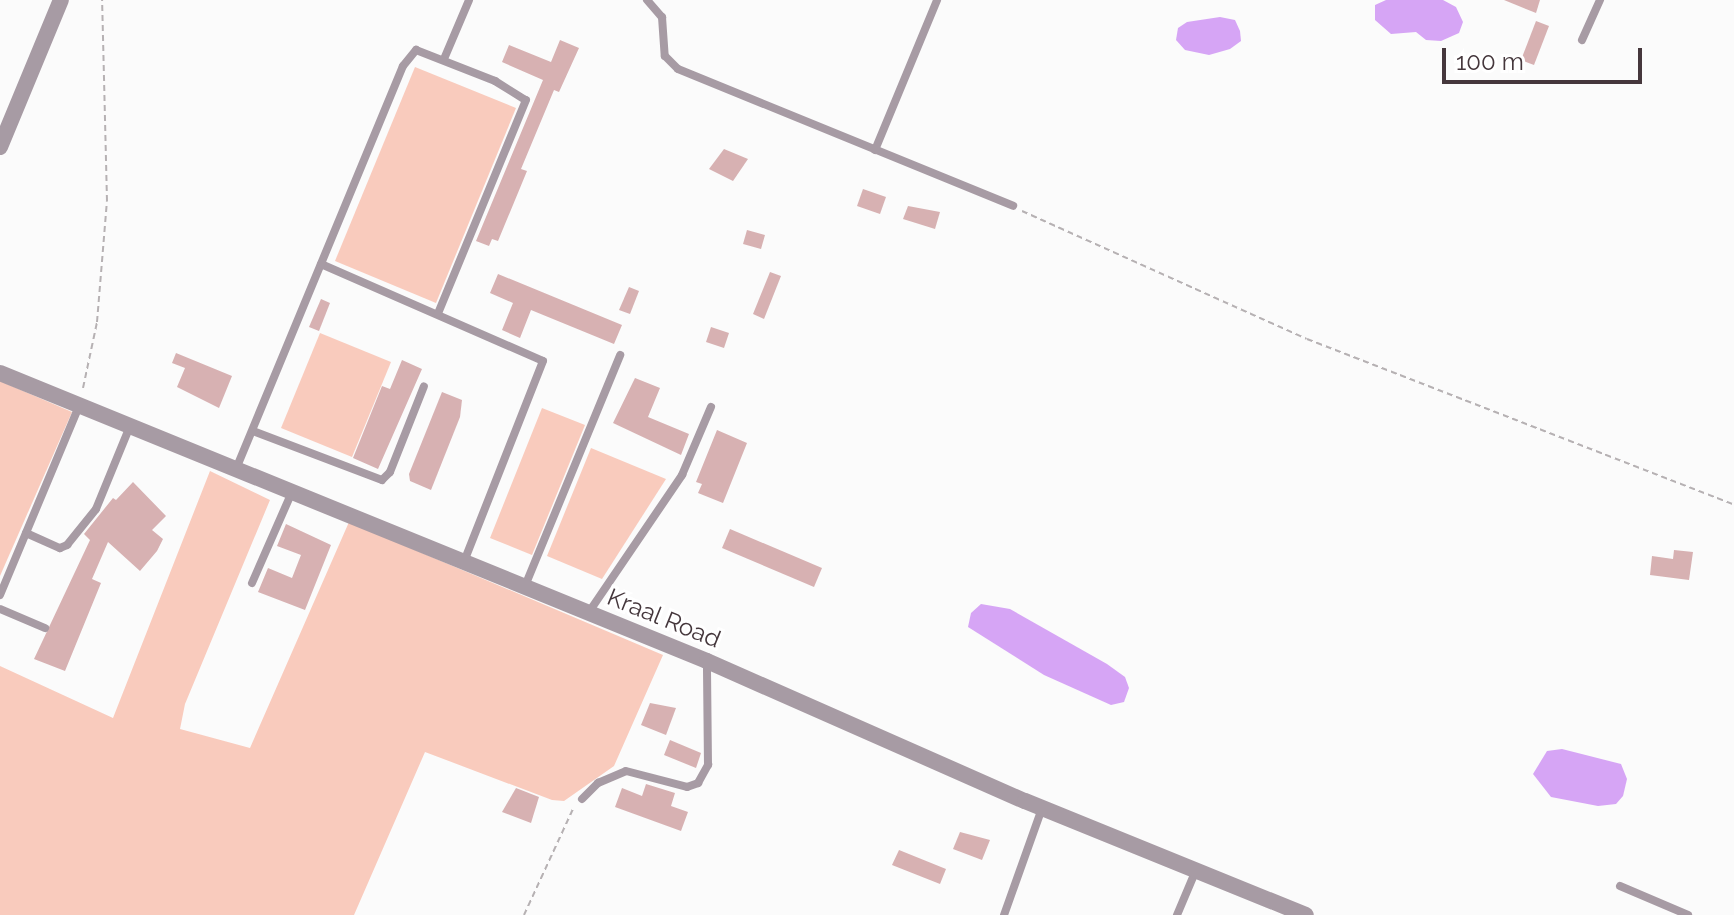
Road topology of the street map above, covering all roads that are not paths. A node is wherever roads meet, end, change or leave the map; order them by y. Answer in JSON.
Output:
{"nodes":[{"id":1,"x":61,"y":0,"type":"edge"},
{"id":2,"x":469,"y":0,"type":"edge"},
{"id":3,"x":647,"y":0,"type":"edge"},
{"id":4,"x":937,"y":0,"type":"edge"},
{"id":5,"x":1600,"y":0,"type":"edge"},
{"id":6,"x":1582,"y":40,"type":"dead end"},
{"id":7,"x":444,"y":59,"type":"junction"},
{"id":8,"x":0,"y":147,"type":"edge"},
{"id":9,"x":875,"y":150,"type":"junction"},
{"id":10,"x":1013,"y":206,"type":"road end"},
{"id":11,"x":321,"y":264,"type":"junction"},
{"id":12,"x":438,"y":314,"type":"junction"},
{"id":13,"x":620,"y":355,"type":"dead end"},
{"id":14,"x":0,"y":373,"type":"edge"},
{"id":15,"x":424,"y":386,"type":"dead end"},
{"id":16,"x":80,"y":405,"type":"junction"},
{"id":17,"x":711,"y":407,"type":"dead end"},
{"id":18,"x":130,"y":426,"type":"junction"},
{"id":19,"x":253,"y":431,"type":"junction"},
{"id":20,"x":236,"y":469,"type":"junction"},
{"id":21,"x":292,"y":492,"type":"junction"},
{"id":22,"x":26,"y":533,"type":"junction"},
{"id":23,"x":464,"y":562,"type":"junction"},
{"id":24,"x":252,"y":583,"type":"dead end"},
{"id":25,"x":525,"y":587,"type":"junction"},
{"id":26,"x":0,"y":595,"type":"edge"},
{"id":27,"x":0,"y":609,"type":"edge"},
{"id":28,"x":588,"y":613,"type":"junction"},
{"id":29,"x":45,"y":628,"type":"dead end"},
{"id":30,"x":707,"y":661,"type":"junction"},
{"id":31,"x":582,"y":799,"type":"road end"},
{"id":32,"x":1042,"y":808,"type":"junction"},
{"id":33,"x":1196,"y":870,"type":"junction"},
{"id":34,"x":1620,"y":886,"type":"dead end"},
{"id":35,"x":1004,"y":915,"type":"edge"},
{"id":36,"x":1177,"y":915,"type":"edge"},
{"id":37,"x":1306,"y":915,"type":"edge"},
{"id":38,"x":1688,"y":915,"type":"edge"}],
"edges":[{"from":1,"to":8,"type":"street"},
{"from":2,"to":7,"type":"lane"},
{"from":3,"to":9,"type":"lane"},
{"from":4,"to":9,"type":"lane"},
{"from":5,"to":6,"type":"lane"},
{"from":7,"to":11,"type":"lane"},
{"from":7,"to":12,"type":"lane"},
{"from":9,"to":10,"type":"lane"},
{"from":11,"to":12,"type":"lane"},
{"from":11,"to":19,"type":"lane"},
{"from":12,"to":23,"type":"lane"},
{"from":13,"to":25,"type":"lane"},
{"from":14,"to":16,"type":"street","name":"Kraal Road"},
{"from":15,"to":19,"type":"lane"},
{"from":16,"to":18,"type":"street","name":"Kraal Road"},
{"from":16,"to":22,"type":"lane"},
{"from":17,"to":28,"type":"lane"},
{"from":18,"to":20,"type":"street","name":"Kraal Road"},
{"from":18,"to":22,"type":"lane"},
{"from":19,"to":20,"type":"lane"},
{"from":20,"to":21,"type":"street","name":"Kraal Road"},
{"from":21,"to":23,"type":"street","name":"Kraal Road"},
{"from":21,"to":24,"type":"lane"},
{"from":22,"to":26,"type":"lane"},
{"from":23,"to":25,"type":"street","name":"Kraal Road"},
{"from":25,"to":28,"type":"street","name":"Kraal Road"},
{"from":27,"to":29,"type":"lane"},
{"from":28,"to":30,"type":"street","name":"Kraal Road"},
{"from":30,"to":31,"type":"lane"},
{"from":30,"to":32,"type":"street","name":"Kraal Road"},
{"from":32,"to":33,"type":"street","name":"Kraal Road"},
{"from":32,"to":35,"type":"lane"},
{"from":33,"to":36,"type":"lane"},
{"from":33,"to":37,"type":"street","name":"Kraal Road"},
{"from":34,"to":38,"type":"lane"}]}
